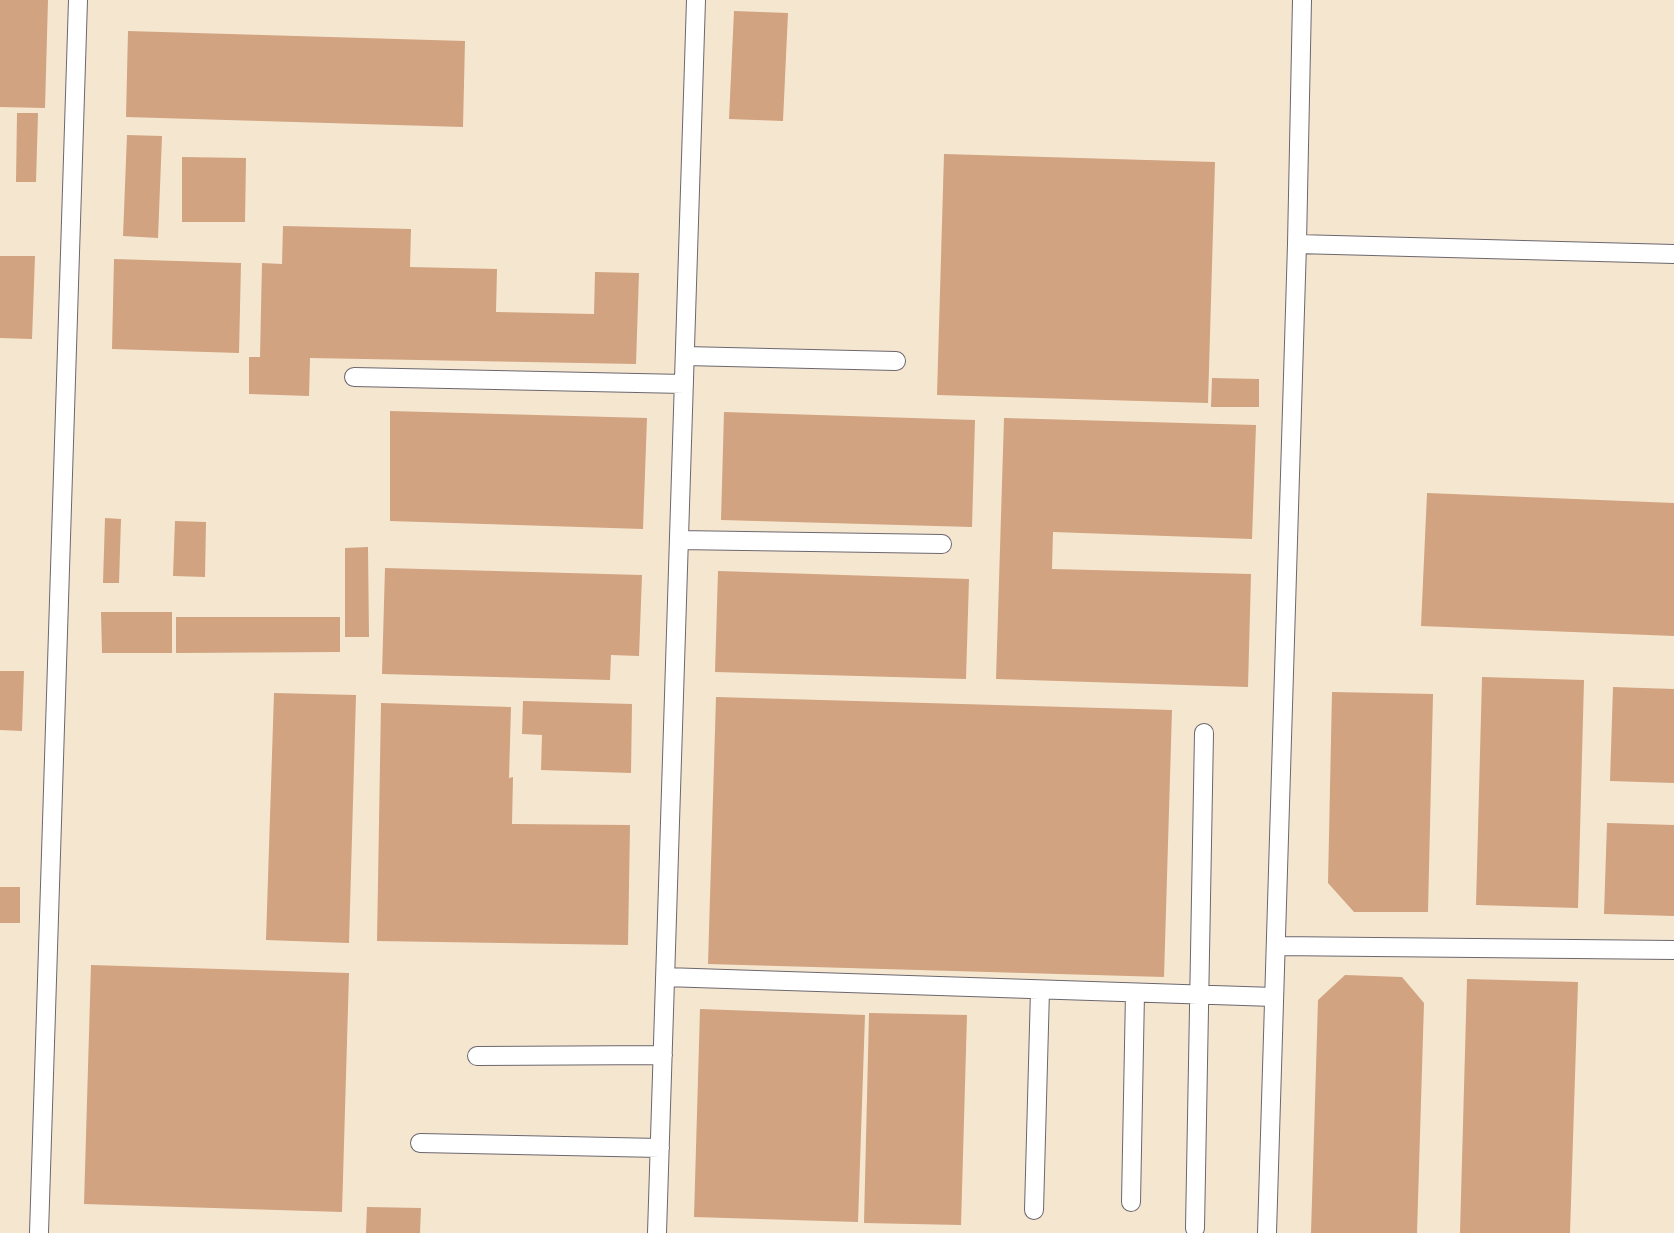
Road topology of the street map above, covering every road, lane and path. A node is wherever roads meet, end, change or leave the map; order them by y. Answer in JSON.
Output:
{"nodes":[{"id":1,"x":78,"y":0,"type":"edge"},
{"id":2,"x":696,"y":0,"type":"edge"},
{"id":3,"x":1303,"y":0,"type":"edge"},
{"id":4,"x":1297,"y":244,"type":"junction"},
{"id":5,"x":1674,"y":254,"type":"edge"},
{"id":6,"x":685,"y":356,"type":"junction"},
{"id":7,"x":896,"y":360,"type":"dead end"},
{"id":8,"x":354,"y":377,"type":"dead end"},
{"id":9,"x":684,"y":384,"type":"junction"},
{"id":10,"x":679,"y":540,"type":"junction"},
{"id":11,"x":942,"y":544,"type":"dead end"},
{"id":12,"x":1204,"y":733,"type":"dead end"},
{"id":13,"x":1276,"y":946,"type":"junction"},
{"id":14,"x":1674,"y":950,"type":"edge"},
{"id":15,"x":665,"y":978,"type":"junction"},
{"id":16,"x":1040,"y":990,"type":"junction"},
{"id":17,"x":1135,"y":993,"type":"junction"},
{"id":18,"x":1199,"y":995,"type":"junction"},
{"id":19,"x":1275,"y":997,"type":"junction"},
{"id":20,"x":663,"y":1055,"type":"junction"},
{"id":21,"x":477,"y":1056,"type":"dead end"},
{"id":22,"x":420,"y":1143,"type":"dead end"},
{"id":23,"x":660,"y":1148,"type":"junction"},
{"id":24,"x":1131,"y":1202,"type":"dead end"},
{"id":25,"x":1034,"y":1210,"type":"dead end"},
{"id":26,"x":1195,"y":1228,"type":"dead end"},
{"id":27,"x":39,"y":1233,"type":"edge"},
{"id":28,"x":657,"y":1233,"type":"edge"},
{"id":29,"x":1267,"y":1233,"type":"edge"}],
"edges":[{"from":1,"to":27,"type":"lane"},
{"from":2,"to":6,"type":"lane"},
{"from":3,"to":4,"type":"lane"},
{"from":4,"to":5,"type":"lane"},
{"from":4,"to":13,"type":"lane"},
{"from":6,"to":7,"type":"lane"},
{"from":6,"to":9,"type":"lane"},
{"from":8,"to":9,"type":"lane"},
{"from":9,"to":10,"type":"lane"},
{"from":10,"to":11,"type":"lane"},
{"from":10,"to":15,"type":"lane"},
{"from":12,"to":18,"type":"lane"},
{"from":13,"to":14,"type":"lane"},
{"from":13,"to":19,"type":"lane"},
{"from":15,"to":16,"type":"lane"},
{"from":15,"to":20,"type":"lane"},
{"from":16,"to":17,"type":"lane"},
{"from":16,"to":25,"type":"lane"},
{"from":17,"to":18,"type":"lane"},
{"from":17,"to":24,"type":"lane"},
{"from":18,"to":19,"type":"lane"},
{"from":18,"to":26,"type":"lane"},
{"from":19,"to":29,"type":"lane"},
{"from":20,"to":21,"type":"lane"},
{"from":20,"to":23,"type":"lane"},
{"from":22,"to":23,"type":"lane"},
{"from":23,"to":28,"type":"lane"}]}
